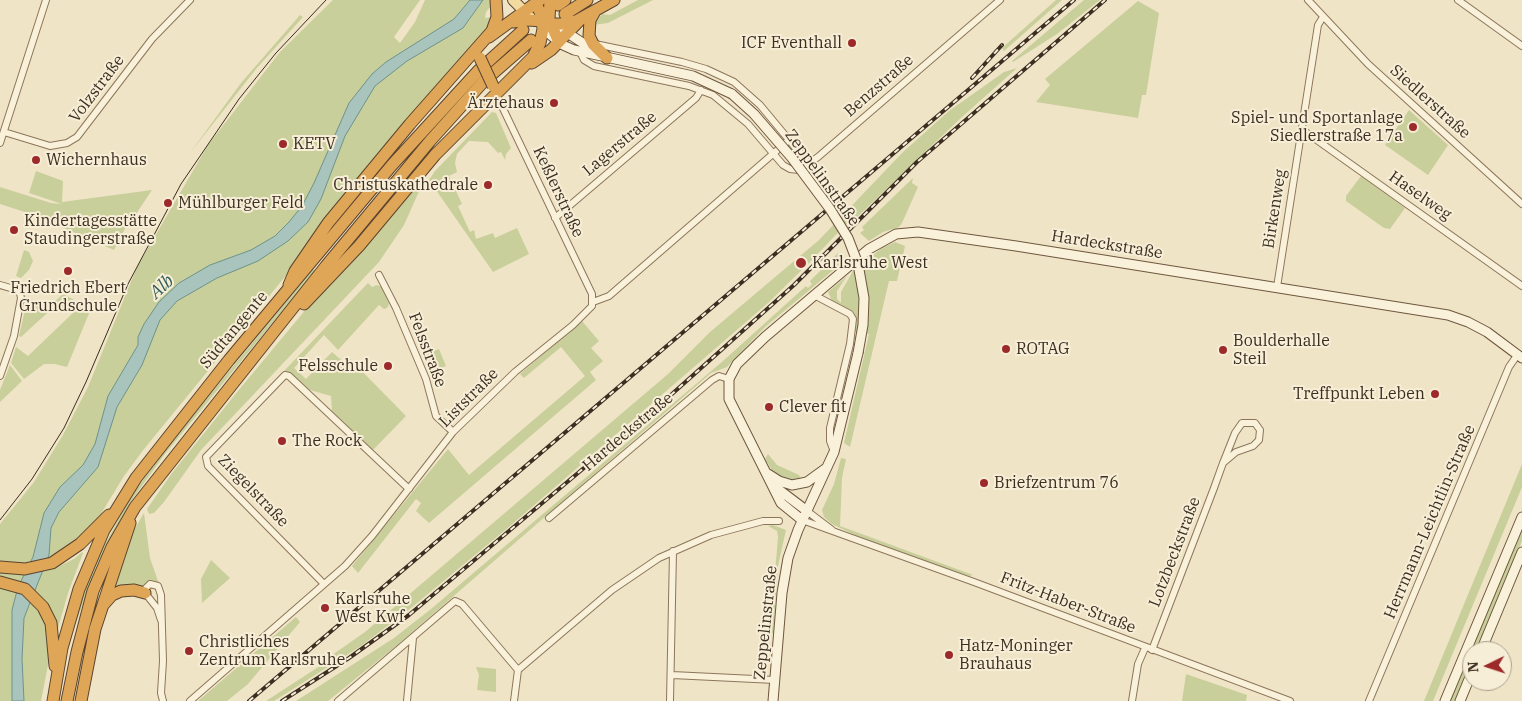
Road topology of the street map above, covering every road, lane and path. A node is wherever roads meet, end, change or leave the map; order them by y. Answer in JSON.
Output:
{"nodes":[{"id":1,"x":46,"y":0,"type":"edge"},
{"id":2,"x":190,"y":0,"type":"edge"},
{"id":3,"x":496,"y":0,"type":"edge"},
{"id":4,"x":513,"y":0,"type":"edge"},
{"id":5,"x":587,"y":0,"type":"edge"},
{"id":6,"x":614,"y":0,"type":"edge"},
{"id":7,"x":1000,"y":0,"type":"edge"},
{"id":8,"x":1308,"y":0,"type":"edge"},
{"id":9,"x":1458,"y":0,"type":"edge"},
{"id":10,"x":536,"y":1,"type":"edge"},
{"id":11,"x":558,"y":2,"type":"edge"},
{"id":12,"x":597,"y":9,"type":"junction"},
{"id":13,"x":565,"y":14,"type":"dead end"},
{"id":14,"x":1323,"y":17,"type":"junction"},
{"id":15,"x":582,"y":18,"type":"junction"},
{"id":16,"x":543,"y":21,"type":"junction"},
{"id":17,"x":523,"y":30,"type":"dead end"},
{"id":18,"x":562,"y":37,"type":"junction"},
{"id":19,"x":486,"y":40,"type":"junction"},
{"id":20,"x":531,"y":40,"type":"dead end"},
{"id":21,"x":1522,"y":46,"type":"edge"},
{"id":22,"x":586,"y":47,"type":"junction"},
{"id":23,"x":478,"y":55,"type":"junction"},
{"id":24,"x":607,"y":58,"type":"joint"},
{"id":25,"x":522,"y":69,"type":"junction"},
{"id":26,"x":494,"y":90,"type":"junction"},
{"id":27,"x":701,"y":90,"type":"junction"},
{"id":28,"x":4,"y":132,"type":"junction"},
{"id":29,"x":1300,"y":132,"type":"junction"},
{"id":30,"x":790,"y":140,"type":"junction"},
{"id":31,"x":0,"y":143,"type":"edge"},
{"id":32,"x":774,"y":154,"type":"junction"},
{"id":33,"x":809,"y":164,"type":"junction"},
{"id":34,"x":1522,"y":204,"type":"edge"},
{"id":35,"x":555,"y":218,"type":"junction"},
{"id":36,"x":379,"y":275,"type":"dead end"},
{"id":37,"x":0,"y":285,"type":"edge"},
{"id":38,"x":1522,"y":286,"type":"edge"},
{"id":39,"x":1277,"y":287,"type":"junction"},
{"id":40,"x":285,"y":295,"type":"junction"},
{"id":41,"x":814,"y":295,"type":"junction"},
{"id":42,"x":593,"y":302,"type":"junction"},
{"id":43,"x":290,"y":313,"type":"junction"},
{"id":44,"x":1520,"y":356,"type":"edge"},
{"id":45,"x":0,"y":376,"type":"edge"},
{"id":46,"x":728,"y":379,"type":"junction"},
{"id":47,"x":453,"y":432,"type":"junction"},
{"id":48,"x":834,"y":452,"type":"junction"},
{"id":49,"x":1223,"y":464,"type":"junction"},
{"id":50,"x":828,"y":465,"type":"junction"},
{"id":51,"x":766,"y":472,"type":"junction"},
{"id":52,"x":773,"y":486,"type":"junction"},
{"id":53,"x":409,"y":489,"type":"junction"},
{"id":54,"x":135,"y":507,"type":"junction"},
{"id":55,"x":117,"y":508,"type":"junction"},
{"id":56,"x":807,"y":511,"type":"junction"},
{"id":57,"x":1522,"y":517,"type":"edge"},
{"id":58,"x":549,"y":518,"type":"dead end"},
{"id":59,"x":802,"y":520,"type":"junction"},
{"id":60,"x":779,"y":521,"type":"dead end"},
{"id":61,"x":835,"y":532,"type":"junction"},
{"id":62,"x":674,"y":551,"type":"junction"},
{"id":63,"x":1522,"y":552,"type":"edge"},
{"id":64,"x":0,"y":567,"type":"edge"},
{"id":65,"x":0,"y":582,"type":"edge"},
{"id":66,"x":324,"y":584,"type":"junction"},
{"id":67,"x":145,"y":593,"type":"junction"},
{"id":68,"x":100,"y":610,"type":"junction"},
{"id":69,"x":161,"y":620,"type":"junction"},
{"id":70,"x":413,"y":638,"type":"junction"},
{"id":71,"x":1485,"y":641,"type":"edge"},
{"id":72,"x":1145,"y":648,"type":"junction"},
{"id":73,"x":1152,"y":650,"type":"junction"},
{"id":74,"x":518,"y":670,"type":"junction"},
{"id":75,"x":672,"y":676,"type":"junction"},
{"id":76,"x":775,"y":680,"type":"junction"},
{"id":77,"x":56,"y":682,"type":"junction"},
{"id":78,"x":52,"y":701,"type":"edge"},
{"id":79,"x":68,"y":701,"type":"edge"},
{"id":80,"x":81,"y":701,"type":"edge"},
{"id":81,"x":163,"y":701,"type":"edge"},
{"id":82,"x":190,"y":701,"type":"edge"},
{"id":83,"x":338,"y":701,"type":"edge"},
{"id":84,"x":407,"y":701,"type":"edge"},
{"id":85,"x":514,"y":701,"type":"edge"},
{"id":86,"x":670,"y":701,"type":"edge"},
{"id":87,"x":773,"y":701,"type":"edge"},
{"id":88,"x":1132,"y":701,"type":"edge"},
{"id":89,"x":1290,"y":701,"type":"edge"},
{"id":90,"x":1369,"y":701,"type":"edge"},
{"id":91,"x":1445,"y":701,"type":"edge"}],
"edges":[{"from":1,"to":28,"type":"street"},
{"from":2,"to":28,"type":"street","name":"Volzstraße"},
{"from":3,"to":19,"type":"highway"},
{"from":4,"to":16,"type":"main road"},
{"from":5,"to":13,"type":"highway"},
{"from":6,"to":12,"type":"highway"},
{"from":7,"to":33,"type":"street","name":"Benzstraße"},
{"from":8,"to":14,"type":"street","name":"Siedlerstraße"},
{"from":9,"to":21,"type":"street"},
{"from":10,"to":16,"type":"highway"},
{"from":10,"to":16,"type":"highway"},
{"from":11,"to":16,"type":"highway"},
{"from":12,"to":15,"type":"highway"},
{"from":12,"to":22,"type":"highway"},
{"from":14,"to":29,"type":"street","name":"Birkenweg"},
{"from":14,"to":34,"type":"street","name":"Siedlerstraße"},
{"from":15,"to":16,"type":"highway"},
{"from":15,"to":18,"type":"highway"},
{"from":16,"to":18,"type":"highway"},
{"from":16,"to":19,"type":"highway"},
{"from":16,"to":25,"type":"highway"},
{"from":17,"to":40,"type":"highway","name":"Südtangente"},
{"from":18,"to":22,"type":"street","name":"Zeppelinstraße"},
{"from":18,"to":25,"type":"highway"},
{"from":19,"to":23,"type":"highway"},
{"from":20,"to":43,"type":"highway","name":"Südtangente"},
{"from":22,"to":24,"type":"highway"},
{"from":22,"to":27,"type":"street","name":"Zeppelinstraße"},
{"from":22,"to":30,"type":"street","name":"Zeppelinstraße"},
{"from":23,"to":26,"type":"highway","bridge":true},
{"from":23,"to":40,"type":"highway"},
{"from":24,"to":48,"type":"street","name":"Zeppelinstraße","bridge":true},
{"from":25,"to":26,"type":"highway"},
{"from":26,"to":35,"type":"street","name":"Keßlerstraße"},
{"from":26,"to":43,"type":"highway"},
{"from":27,"to":32,"type":"street","name":"Zeppelinstraße"},
{"from":27,"to":35,"type":"street","name":"Lagerstraße"},
{"from":28,"to":31,"type":"street"},
{"from":29,"to":38,"type":"street","name":"Haselweg"},
{"from":29,"to":39,"type":"street","name":"Birkenweg"},
{"from":30,"to":32,"type":"street","name":"Liststraße"},
{"from":30,"to":33,"type":"street","name":"Zeppelinstraße"},
{"from":32,"to":33,"type":"street"},
{"from":32,"to":42,"type":"street","name":"Liststraße"},
{"from":35,"to":42,"type":"street","name":"Keßlerstraße"},
{"from":36,"to":47,"type":"street","name":"Felsstraße"},
{"from":37,"to":45,"type":"street"},
{"from":39,"to":41,"type":"street","name":"Hardeckstraße"},
{"from":39,"to":44,"type":"street","name":"Hardeckstraße"},
{"from":40,"to":55,"type":"highway","name":"Südtangente"},
{"from":41,"to":46,"type":"street","name":"Hardeckstraße"},
{"from":41,"to":48,"type":"street"},
{"from":42,"to":47,"type":"street","name":"Liststraße"},
{"from":43,"to":54,"type":"highway","name":"Südtangente"},
{"from":44,"to":90,"type":"street","name":"Herrmann-Leichtlin-Straße"},
{"from":46,"to":51,"type":"street"},
{"from":46,"to":58,"type":"street","name":"Hardeckstraße"},
{"from":47,"to":53,"type":"street","name":"Liststraße"},
{"from":48,"to":50,"type":"street","name":"Zeppelinstraße"},
{"from":49,"to":49,"type":"street","name":"Lotzbeckstraße"},
{"from":49,"to":73,"type":"street","name":"Lotzbeckstraße"},
{"from":50,"to":51,"type":"street"},
{"from":50,"to":56,"type":"street","name":"Zeppelinstraße"},
{"from":51,"to":52,"type":"street"},
{"from":52,"to":56,"type":"street"},
{"from":52,"to":59,"type":"street"},
{"from":53,"to":66,"type":"street","name":"Liststraße"},
{"from":53,"to":66,"type":"street","name":"Ziegelstraße"},
{"from":54,"to":68,"type":"highway"},
{"from":54,"to":79,"type":"highway","name":"Südtangente"},
{"from":55,"to":64,"type":"highway"},
{"from":55,"to":77,"type":"highway","name":"Südtangente"},
{"from":56,"to":59,"type":"street","name":"Zeppelinstraße"},
{"from":56,"to":61,"type":"street","name":"Fritz-Haber-Straße"},
{"from":57,"to":91,"type":"street"},
{"from":59,"to":61,"type":"street","name":"Fritz-Haber-Straße"},
{"from":59,"to":76,"type":"street","name":"Zeppelinstraße"},
{"from":60,"to":62,"type":"street"},
{"from":61,"to":72,"type":"street","name":"Fritz-Haber-Straße"},
{"from":62,"to":74,"type":"street"},
{"from":62,"to":75,"type":"street"},
{"from":63,"to":71,"type":"street"},
{"from":65,"to":77,"type":"highway"},
{"from":66,"to":82,"type":"street","name":"Liststraße"},
{"from":67,"to":68,"type":"highway"},
{"from":67,"to":69,"type":"street"},
{"from":67,"to":69,"type":"street"},
{"from":68,"to":80,"type":"highway"},
{"from":69,"to":81,"type":"street"},
{"from":70,"to":74,"type":"street"},
{"from":70,"to":83,"type":"street"},
{"from":70,"to":84,"type":"street"},
{"from":72,"to":73,"type":"street","name":"Fritz-Haber-Straße"},
{"from":72,"to":88,"type":"street"},
{"from":73,"to":89,"type":"street","name":"Fritz-Haber-Straße"},
{"from":74,"to":85,"type":"street"},
{"from":75,"to":76,"type":"street"},
{"from":75,"to":86,"type":"street"},
{"from":76,"to":87,"type":"street","name":"Zeppelinstraße"},
{"from":77,"to":78,"type":"highway","name":"Südtangente"}]}
